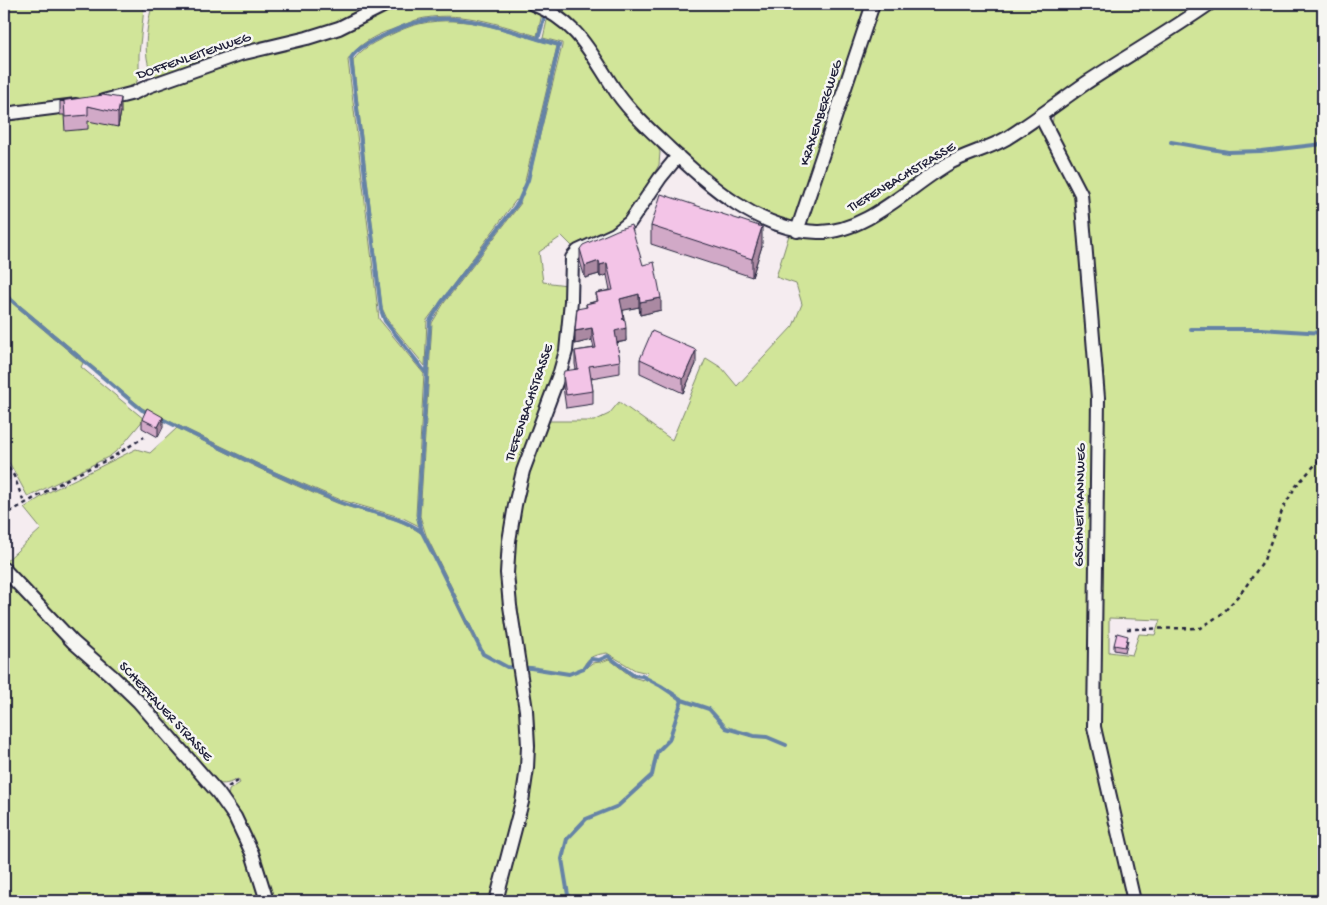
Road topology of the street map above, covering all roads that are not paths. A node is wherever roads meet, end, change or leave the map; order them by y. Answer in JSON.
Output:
{"nodes":[{"id":1,"x":388,"y":4,"type":"edge"},
{"id":2,"x":533,"y":4,"type":"edge"},
{"id":3,"x":873,"y":4,"type":"edge"},
{"id":4,"x":1209,"y":4,"type":"edge"},
{"id":5,"x":4,"y":114,"type":"edge"},
{"id":6,"x":1040,"y":115,"type":"junction"},
{"id":7,"x":678,"y":156,"type":"junction"},
{"id":8,"x":797,"y":231,"type":"junction"},
{"id":9,"x":4,"y":568,"type":"edge"},
{"id":10,"x":268,"y":901,"type":"edge"},
{"id":11,"x":496,"y":901,"type":"edge"},
{"id":12,"x":1134,"y":901,"type":"edge"}],
"edges":[{"from":1,"to":5,"type":"street","name":"DOFFENLEITENWEG"},
{"from":2,"to":7,"type":"street"},
{"from":3,"to":8,"type":"street","name":"KRAXENBERGWEG"},
{"from":4,"to":6,"type":"street","name":"TIEFENBACHSTRASSE"},
{"from":6,"to":8,"type":"street","name":"TIEFENBACHSTRASSE"},
{"from":6,"to":12,"type":"street","name":"GSCHNEITMANNWEG"},
{"from":7,"to":8,"type":"street","name":"TIEFENBACHSTRASSE"},
{"from":7,"to":11,"type":"street","name":"TIEFENBACHSTRASSE"},
{"from":9,"to":10,"type":"street","name":"SCHEFFAUER STRASSE"}]}
